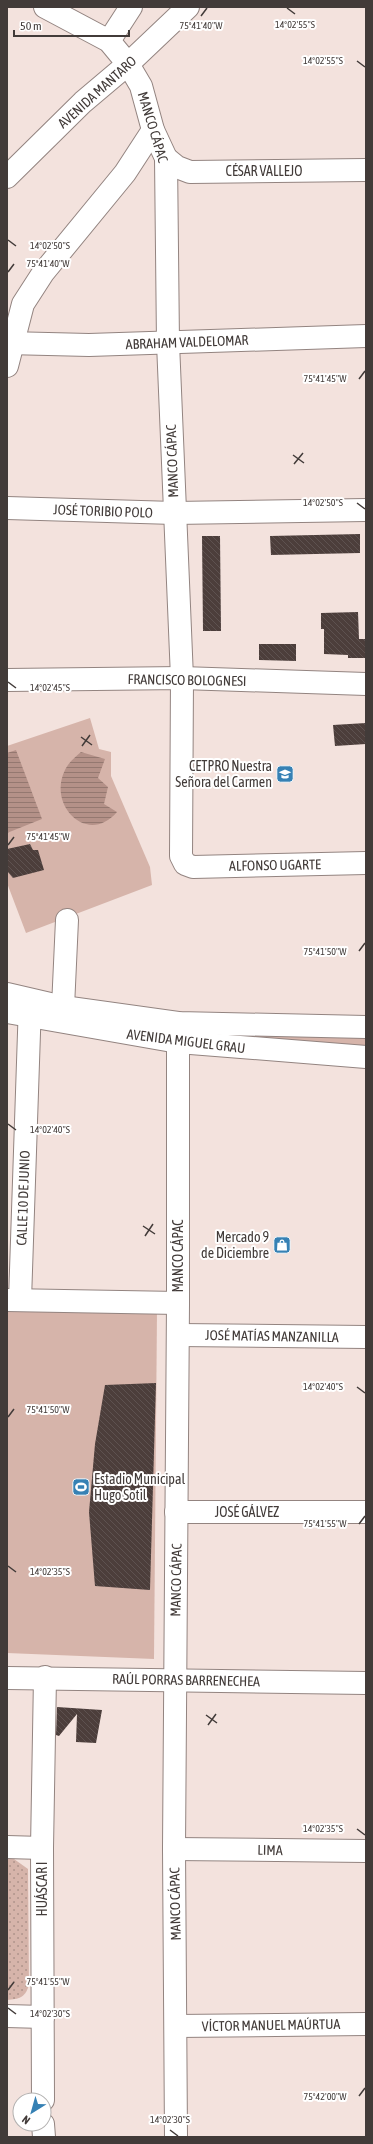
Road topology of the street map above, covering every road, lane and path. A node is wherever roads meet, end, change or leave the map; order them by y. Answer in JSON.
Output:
{"nodes":[{"id":1,"x":45,"y":7,"type":"edge"},
{"id":2,"x":131,"y":7,"type":"edge"},
{"id":3,"x":188,"y":7,"type":"edge"},
{"id":4,"x":109,"y":41,"type":"junction"},
{"id":5,"x":128,"y":64,"type":"junction"},
{"id":6,"x":153,"y":130,"type":"junction"},
{"id":7,"x":166,"y":158,"type":"junction"},
{"id":8,"x":366,"y":170,"type":"edge"},
{"id":9,"x":7,"y":178,"type":"edge"},
{"id":10,"x":366,"y":336,"type":"edge"},
{"id":11,"x":10,"y":343,"type":"edge"},
{"id":12,"x":168,"y":343,"type":"junction"},
{"id":13,"x":7,"y":366,"type":"edge"},
{"id":14,"x":7,"y":508,"type":"edge"},
{"id":15,"x":366,"y":510,"type":"edge"},
{"id":16,"x":174,"y":513,"type":"junction"},
{"id":17,"x":182,"y":678,"type":"junction"},
{"id":18,"x":7,"y":680,"type":"edge"},
{"id":19,"x":366,"y":684,"type":"edge"},
{"id":20,"x":366,"y":863,"type":"edge"},
{"id":21,"x":185,"y":864,"type":"joint"},
{"id":22,"x":67,"y":920,"type":"dead end"},
{"id":23,"x":7,"y":994,"type":"edge"},
{"id":24,"x":63,"y":1007,"type":"junction"},
{"id":25,"x":30,"y":1009,"type":"junction"},
{"id":26,"x":7,"y":1012,"type":"edge"},
{"id":27,"x":366,"y":1027,"type":"edge"},
{"id":28,"x":178,"y":1032,"type":"junction"},
{"id":29,"x":366,"y":1057,"type":"edge"},
{"id":30,"x":16,"y":1132,"type":"edge"},
{"id":31,"x":13,"y":1300,"type":"edge"},
{"id":32,"x":178,"y":1303,"type":"junction"},
{"id":33,"x":178,"y":1335,"type":"junction"},
{"id":34,"x":366,"y":1337,"type":"edge"},
{"id":35,"x":176,"y":1512,"type":"junction"},
{"id":36,"x":366,"y":1512,"type":"edge"},
{"id":37,"x":7,"y":1678,"type":"edge"},
{"id":38,"x":45,"y":1678,"type":"junction"},
{"id":39,"x":174,"y":1681,"type":"junction"},
{"id":40,"x":366,"y":1682,"type":"edge"},
{"id":41,"x":7,"y":1847,"type":"edge"},
{"id":42,"x":42,"y":1848,"type":"junction"},
{"id":43,"x":174,"y":1849,"type":"junction"},
{"id":44,"x":366,"y":1852,"type":"edge"},
{"id":45,"x":7,"y":2016,"type":"edge"},
{"id":46,"x":43,"y":2017,"type":"junction"},
{"id":47,"x":366,"y":2024,"type":"edge"},
{"id":48,"x":176,"y":2026,"type":"junction"},
{"id":49,"x":43,"y":2092,"type":"edge"},
{"id":50,"x":176,"y":2137,"type":"edge"}],
"edges":[{"from":1,"to":4,"type":"street"},
{"from":2,"to":4,"type":"street"},
{"from":3,"to":5,"type":"street","name":"AVENIDA MANTARO"},
{"from":4,"to":5,"type":"street","name":"MANCO CÁPAC"},
{"from":5,"to":6,"type":"street","name":"MANCO CÁPAC"},
{"from":5,"to":9,"type":"street","name":"AVENIDA MANTARO"},
{"from":6,"to":7,"type":"street","name":"MANCO CÁPAC"},
{"from":6,"to":11,"type":"street"},
{"from":7,"to":8,"type":"street","name":"CÉSAR VALLEJO"},
{"from":7,"to":12,"type":"street","name":"MANCO CÁPAC"},
{"from":10,"to":12,"type":"street","name":"ABRAHAM VALDELOMAR"},
{"from":11,"to":12,"type":"street","name":"ABRAHAM VALDELOMAR"},
{"from":11,"to":13,"type":"street"},
{"from":12,"to":16,"type":"street","name":"MANCO CÁPAC"},
{"from":14,"to":16,"type":"street","name":"JOSÉ TORIBIO POLO"},
{"from":15,"to":16,"type":"street","name":"JOSÉ TORIBIO POLO"},
{"from":16,"to":17,"type":"street","name":"MANCO CÁPAC"},
{"from":17,"to":18,"type":"street","name":"FRANCISCO BOLOGNESI"},
{"from":17,"to":19,"type":"street","name":"FRANCISCO BOLOGNESI"},
{"from":17,"to":21,"type":"street","name":"MANCO CÁPAC"},
{"from":20,"to":21,"type":"street","name":"ALFONSO UGARTE"},
{"from":22,"to":24,"type":"street"},
{"from":23,"to":25,"type":"street","name":"AVENIDA MIGUEL GRAU"},
{"from":24,"to":25,"type":"street","name":"AVENIDA MIGUEL GRAU"},
{"from":24,"to":28,"type":"street","name":"AVENIDA MIGUEL GRAU"},
{"from":25,"to":26,"type":"street","name":"AVENIDA MIGUEL GRAU"},
{"from":25,"to":28,"type":"street","name":"AVENIDA MIGUEL GRAU"},
{"from":25,"to":30,"type":"street","name":"CALLE 10 DE JUNIO"},
{"from":27,"to":28,"type":"street","name":"AVENIDA MIGUEL GRAU"},
{"from":28,"to":29,"type":"street","name":"AVENIDA MIGUEL GRAU"},
{"from":28,"to":32,"type":"street","name":"MANCO CÁPAC"},
{"from":30,"to":31,"type":"street","name":"CALLE 10 DE JUNIO"},
{"from":31,"to":32,"type":"street"},
{"from":32,"to":33,"type":"street","name":"MANCO CÁPAC"},
{"from":33,"to":34,"type":"street","name":"JOSÉ MATÍAS MANZANILLA"},
{"from":33,"to":35,"type":"street","name":"MANCO CÁPAC"},
{"from":35,"to":36,"type":"street","name":"JOSÉ GÁLVEZ"},
{"from":35,"to":39,"type":"street","name":"MANCO CÁPAC"},
{"from":37,"to":38,"type":"street","name":"RAÚL PORRAS BARRENECHEA"},
{"from":38,"to":39,"type":"street","name":"RAÚL PORRAS BARRENECHEA"},
{"from":38,"to":42,"type":"street","name":"HUÁSCAR I"},
{"from":39,"to":40,"type":"street","name":"RAÚL PORRAS BARRENECHEA"},
{"from":39,"to":43,"type":"street","name":"MANCO CÁPAC"},
{"from":41,"to":42,"type":"street"},
{"from":42,"to":46,"type":"street","name":"HUÁSCAR I"},
{"from":43,"to":44,"type":"street","name":"LIMA"},
{"from":43,"to":48,"type":"street","name":"MANCO CÁPAC"},
{"from":45,"to":46,"type":"street"},
{"from":46,"to":49,"type":"street","name":"HUÁSCAR I"},
{"from":47,"to":48,"type":"street","name":"VÍCTOR MANUEL MAÚRTUA"},
{"from":48,"to":50,"type":"street","name":"MANCO CÁPAC"}]}
